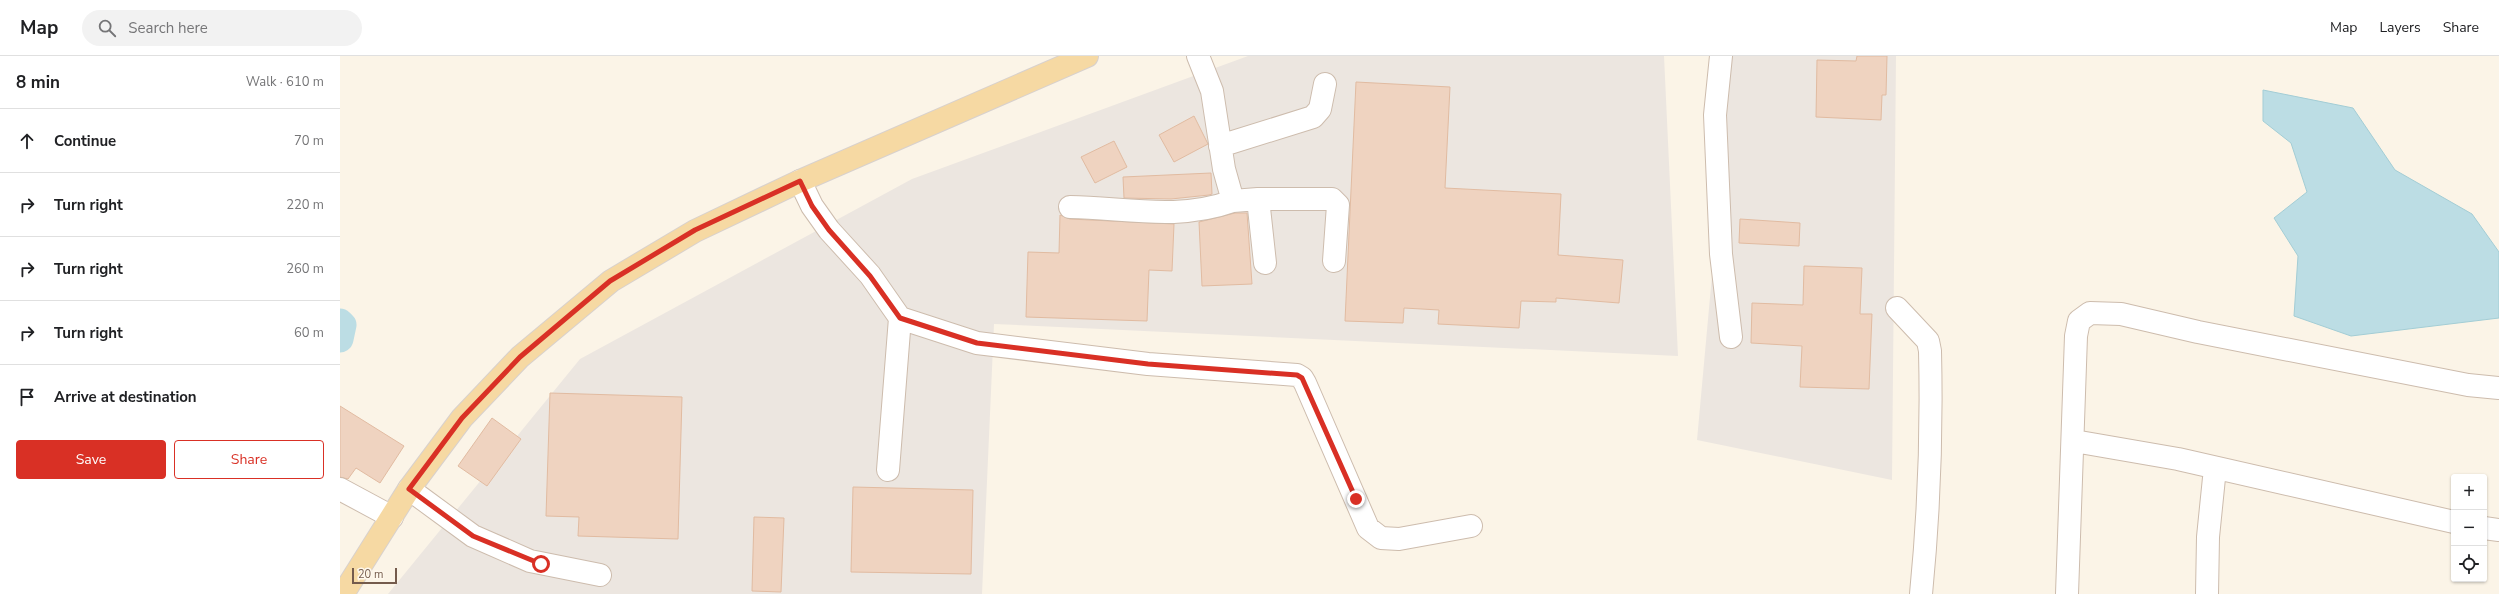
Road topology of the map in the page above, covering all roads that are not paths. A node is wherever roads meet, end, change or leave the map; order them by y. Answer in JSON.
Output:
{"nodes":[{"id":1,"x":1087,"y":56,"type":"edge"},
{"id":2,"x":1198,"y":56,"type":"edge"},
{"id":3,"x":1721,"y":56,"type":"edge"},
{"id":4,"x":1325,"y":84,"type":"dead end"},
{"id":5,"x":1220,"y":146,"type":"junction"},
{"id":6,"x":800,"y":181,"type":"junction"},
{"id":7,"x":1258,"y":199,"type":"junction"},
{"id":8,"x":1233,"y":201,"type":"junction"},
{"id":9,"x":1070,"y":207,"type":"dead end"},
{"id":10,"x":1334,"y":261,"type":"dead end"},
{"id":11,"x":1265,"y":263,"type":"dead end"},
{"id":12,"x":1897,"y":308,"type":"dead end"},
{"id":13,"x":900,"y":318,"type":"junction"},
{"id":14,"x":1731,"y":337,"type":"dead end"},
{"id":15,"x":2499,"y":388,"type":"edge"},
{"id":16,"x":2074,"y":441,"type":"junction"},
{"id":17,"x":2214,"y":468,"type":"junction"},
{"id":18,"x":888,"y":470,"type":"dead end"},
{"id":19,"x":340,"y":489,"type":"edge"},
{"id":20,"x":409,"y":489,"type":"junction"},
{"id":21,"x":392,"y":517,"type":"junction"},
{"id":22,"x":2451,"y":521,"type":"edge"},
{"id":23,"x":1471,"y":526,"type":"dead end"},
{"id":24,"x":2487,"y":528,"type":"edge"},
{"id":25,"x":2499,"y":530,"type":"edge"},
{"id":26,"x":600,"y":575,"type":"dead end"},
{"id":27,"x":343,"y":594,"type":"edge"},
{"id":28,"x":1921,"y":594,"type":"edge"},
{"id":29,"x":2067,"y":594,"type":"edge"},
{"id":30,"x":2207,"y":594,"type":"edge"}],
"edges":[{"from":1,"to":6,"type":"main road"},
{"from":2,"to":5,"type":"street"},
{"from":3,"to":14,"type":"street"},
{"from":4,"to":5,"type":"street"},
{"from":5,"to":8,"type":"street"},
{"from":6,"to":13,"type":"street"},
{"from":6,"to":20,"type":"main road"},
{"from":7,"to":8,"type":"street"},
{"from":7,"to":10,"type":"street"},
{"from":7,"to":11,"type":"street"},
{"from":8,"to":9,"type":"street"},
{"from":12,"to":28,"type":"street"},
{"from":13,"to":18,"type":"street"},
{"from":13,"to":23,"type":"street"},
{"from":15,"to":16,"type":"street"},
{"from":16,"to":17,"type":"street"},
{"from":16,"to":29,"type":"street"},
{"from":17,"to":22,"type":"street"},
{"from":17,"to":30,"type":"street"},
{"from":19,"to":21,"type":"street"},
{"from":20,"to":21,"type":"main road"},
{"from":20,"to":26,"type":"street"},
{"from":21,"to":27,"type":"main road"},
{"from":24,"to":25,"type":"street"}]}
